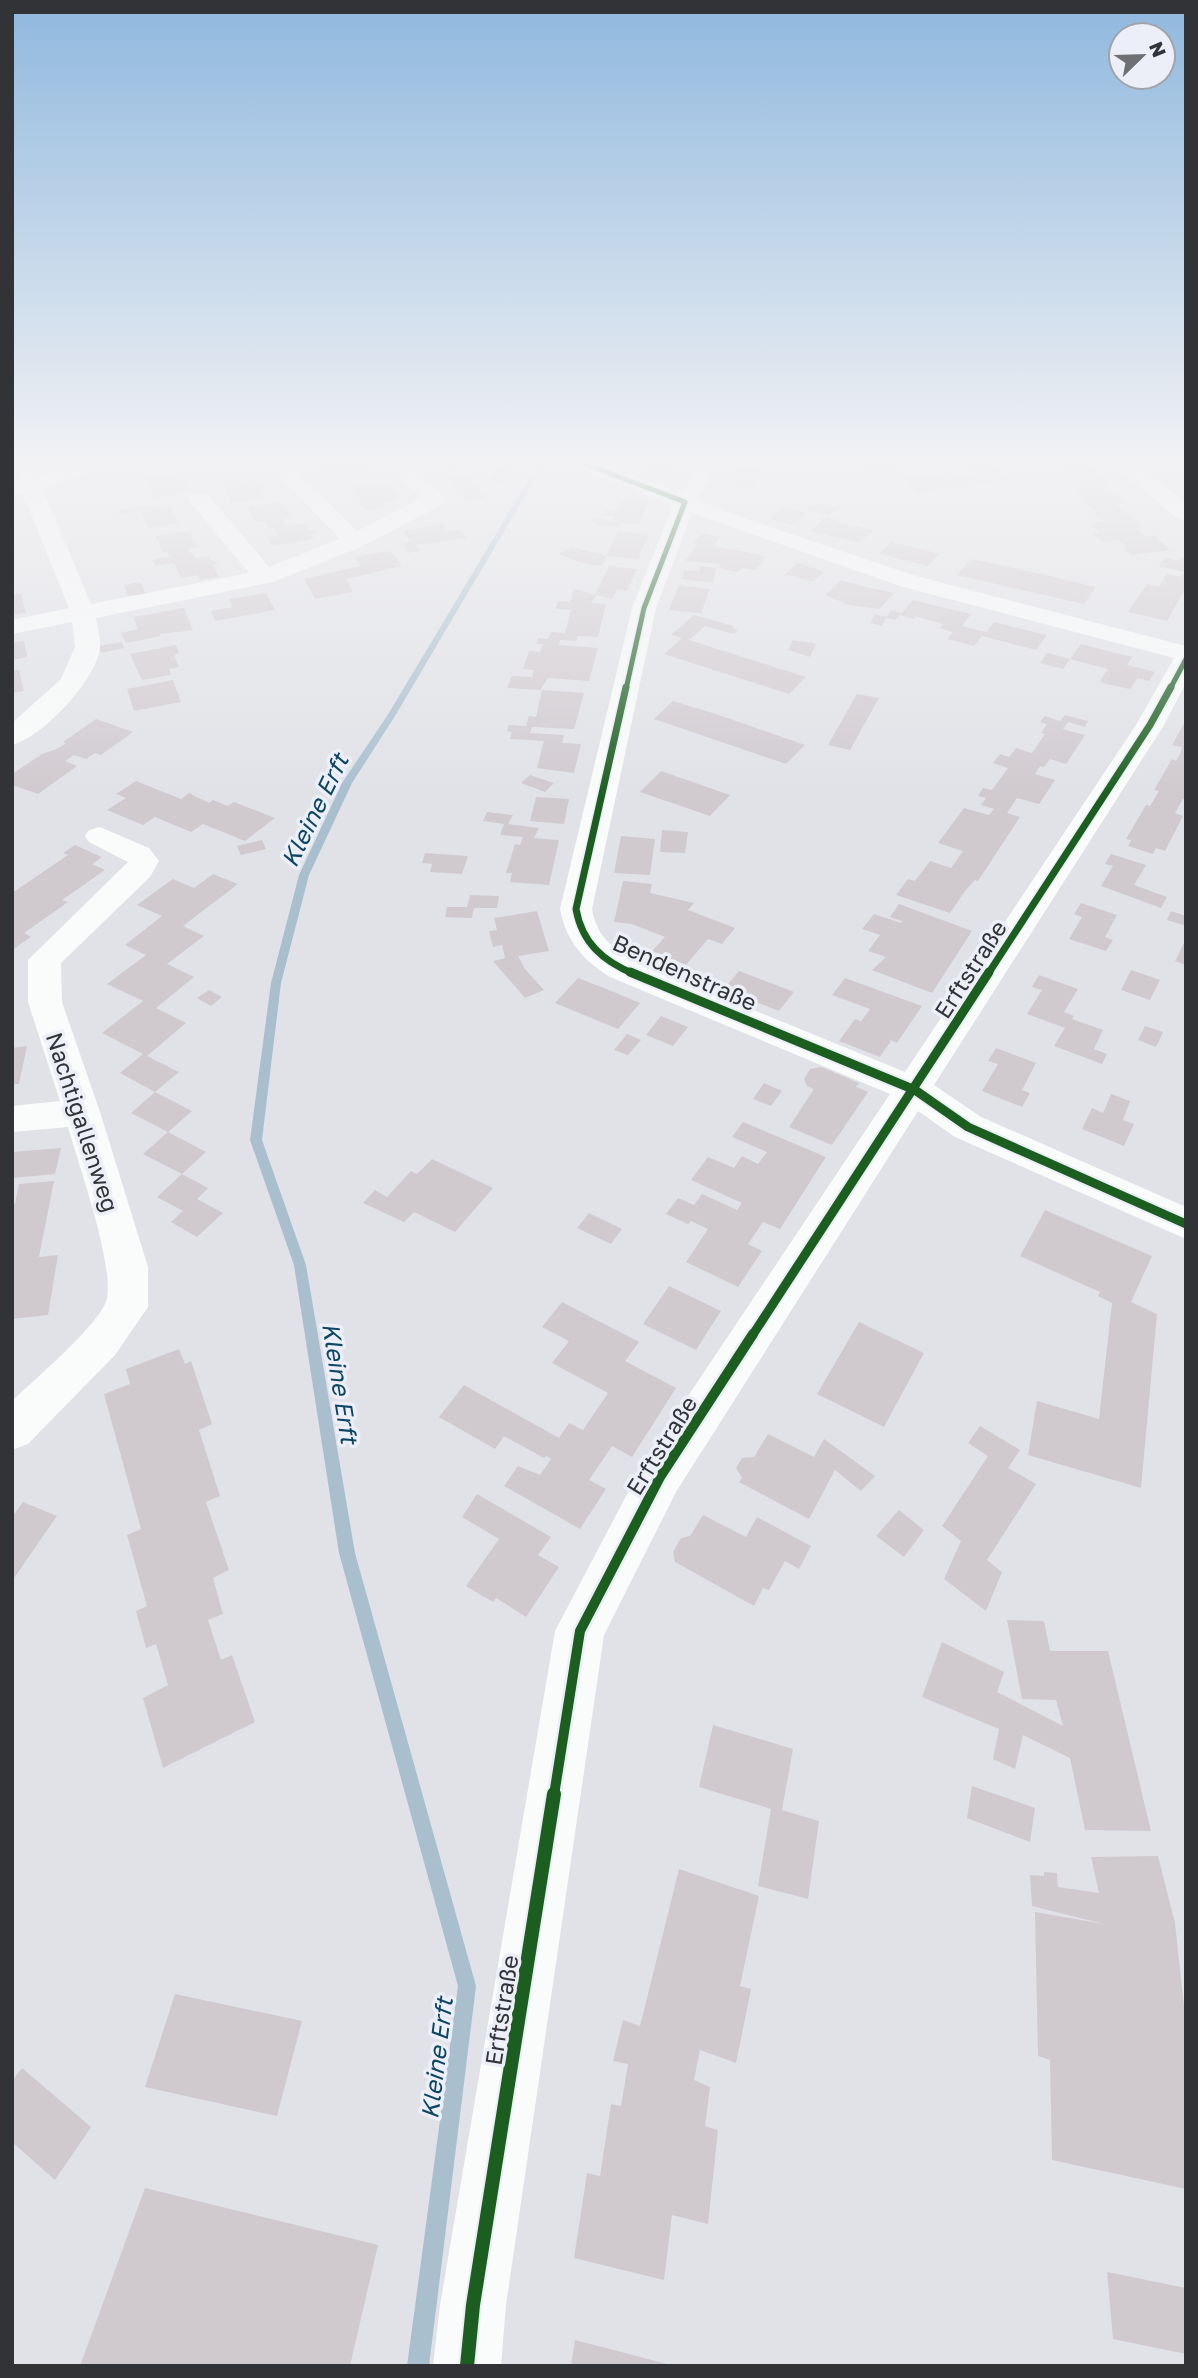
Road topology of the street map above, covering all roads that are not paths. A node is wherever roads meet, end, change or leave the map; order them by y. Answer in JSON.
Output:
{"nodes":[{"id":1,"x":66,"y":575,"type":"edge"},
{"id":2,"x":263,"y":575,"type":"edge"},
{"id":3,"x":272,"y":575,"type":"edge"},
{"id":4,"x":657,"y":575,"type":"edge"},
{"id":5,"x":887,"y":575,"type":"edge"},
{"id":6,"x":265,"y":578,"type":"junction"},
{"id":7,"x":83,"y":613,"type":"junction"},
{"id":8,"x":12,"y":626,"type":"edge"},
{"id":9,"x":1186,"y":653,"type":"edge"},
{"id":10,"x":1186,"y":659,"type":"edge"},
{"id":11,"x":12,"y":737,"type":"edge"},
{"id":12,"x":100,"y":836,"type":"dead end"},
{"id":13,"x":915,"y":1090,"type":"junction"},
{"id":14,"x":82,"y":1112,"type":"junction"},
{"id":15,"x":12,"y":1119,"type":"edge"},
{"id":16,"x":1186,"y":1224,"type":"edge"},
{"id":17,"x":12,"y":1430,"type":"edge"},
{"id":18,"x":467,"y":2366,"type":"edge"}],
"edges":[{"from":1,"to":7,"type":"street"},
{"from":2,"to":6,"type":"street"},
{"from":3,"to":6,"type":"street"},
{"from":4,"to":13,"type":"street","name":"Bendenstraße"},
{"from":5,"to":9,"type":"street"},
{"from":6,"to":7,"type":"street"},
{"from":7,"to":8,"type":"street"},
{"from":7,"to":11,"type":"street"},
{"from":10,"to":13,"type":"street","name":"Erftstraße"},
{"from":12,"to":14,"type":"street","name":"Nachtigallenweg"},
{"from":13,"to":16,"type":"street","name":"Bendenstraße"},
{"from":13,"to":18,"type":"street","name":"Erftstraße"},
{"from":14,"to":15,"type":"street"},
{"from":14,"to":17,"type":"street","name":"Nachtigallenweg"}]}
